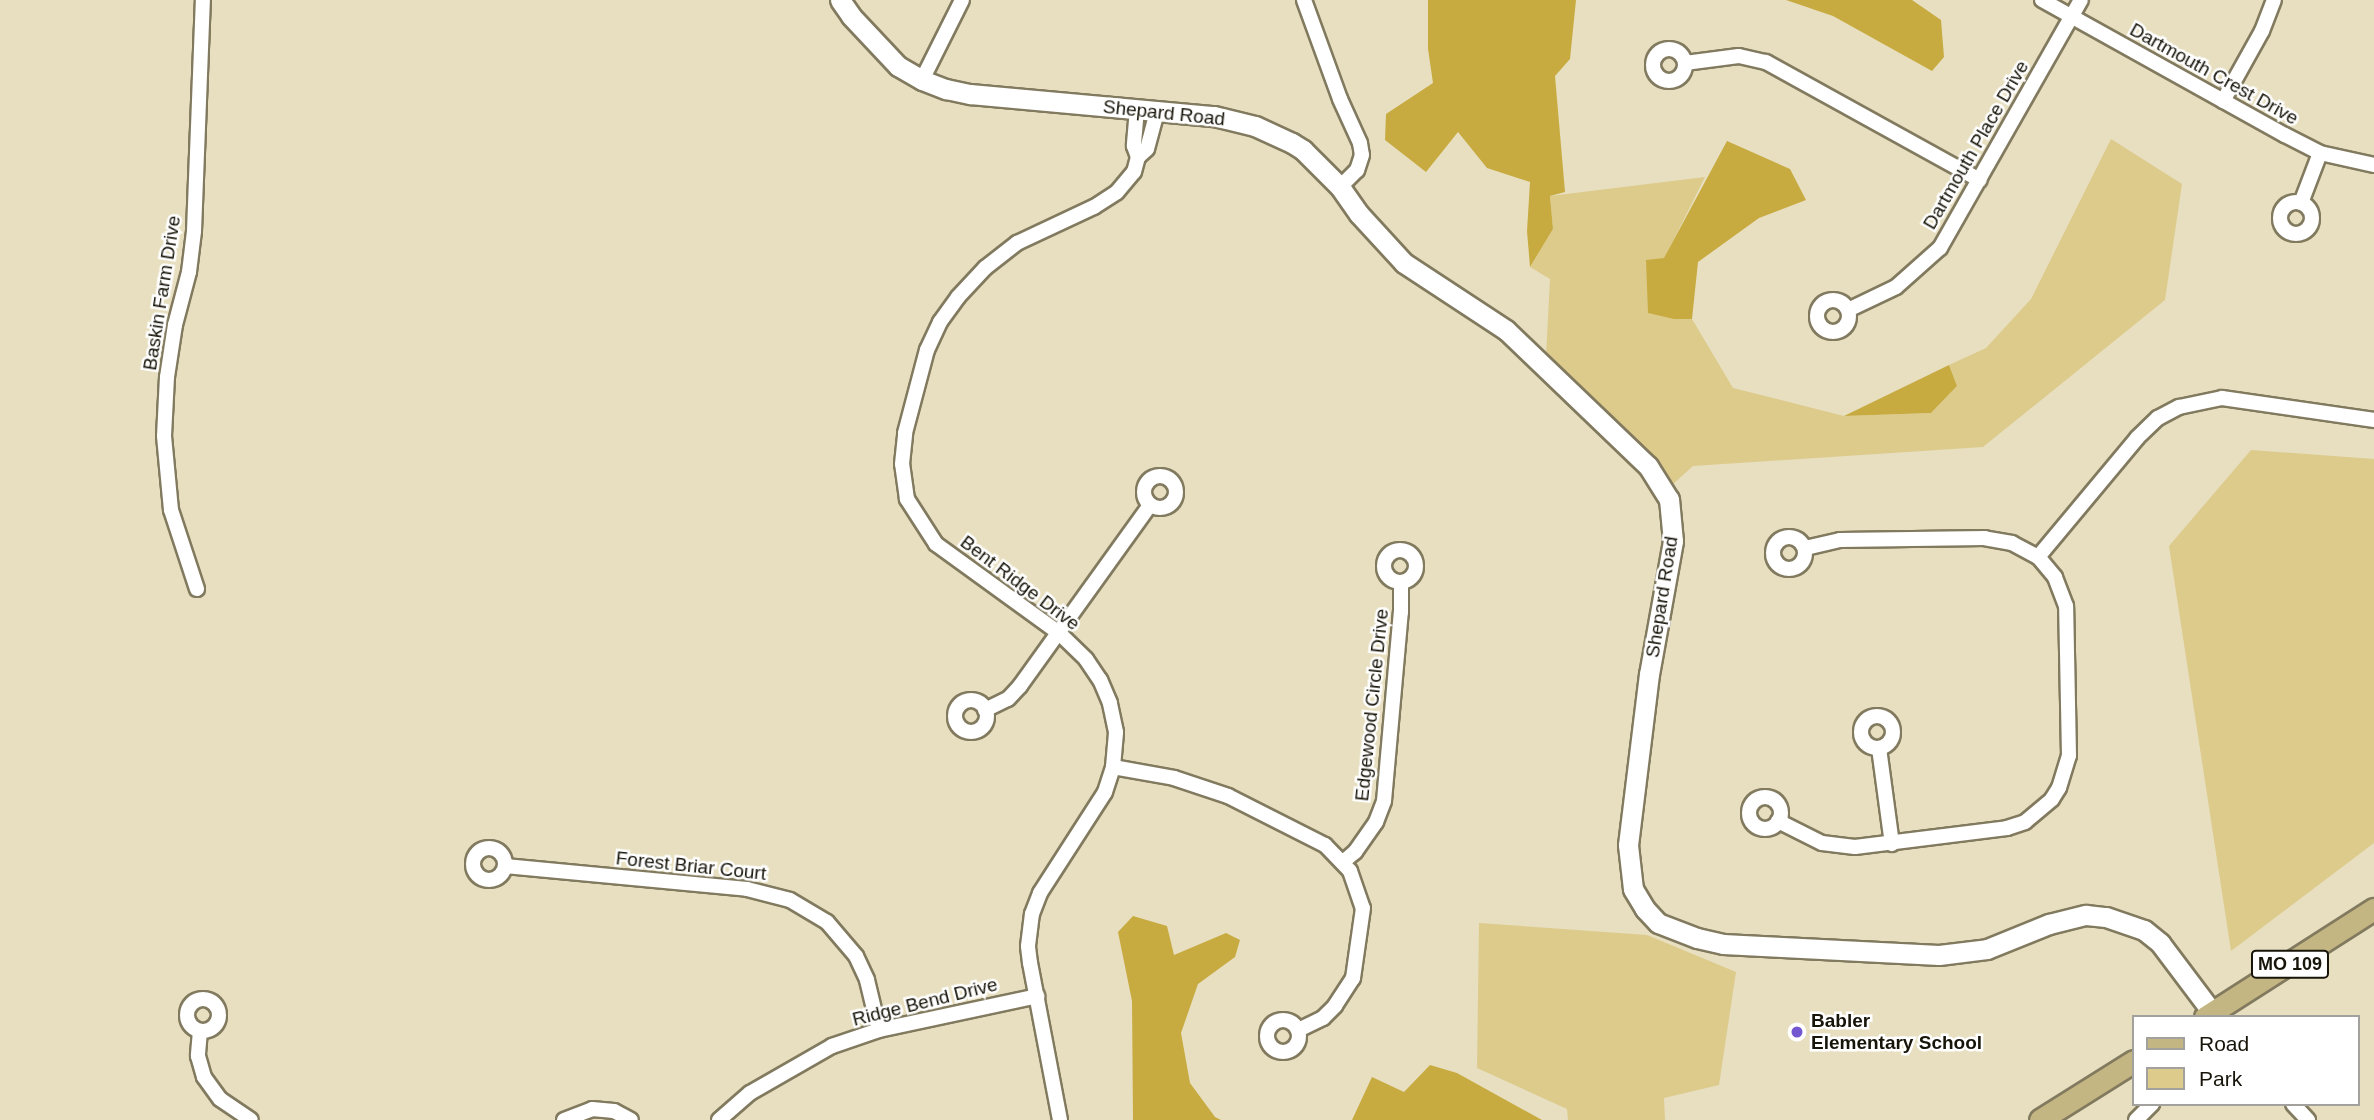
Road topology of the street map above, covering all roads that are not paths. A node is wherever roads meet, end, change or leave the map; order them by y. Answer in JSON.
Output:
{"nodes":[{"id":1,"x":203,"y":0,"type":"edge"},
{"id":2,"x":840,"y":0,"type":"edge"},
{"id":3,"x":962,"y":0,"type":"edge"},
{"id":4,"x":1304,"y":0,"type":"edge"},
{"id":5,"x":2042,"y":0,"type":"edge"},
{"id":6,"x":2081,"y":0,"type":"edge"},
{"id":7,"x":2274,"y":0,"type":"edge"},
{"id":8,"x":2071,"y":17,"type":"junction"},
{"id":9,"x":1685,"y":63,"type":"dead end"},
{"id":10,"x":922,"y":80,"type":"junction"},
{"id":11,"x":2223,"y":101,"type":"junction"},
{"id":12,"x":1147,"y":110,"type":"junction"},
{"id":13,"x":2320,"y":153,"type":"junction"},
{"id":14,"x":2374,"y":165,"type":"edge"},
{"id":15,"x":1980,"y":180,"type":"junction"},
{"id":16,"x":1340,"y":187,"type":"junction"},
{"id":17,"x":2301,"y":203,"type":"dead end"},
{"id":18,"x":1848,"y":310,"type":"dead end"},
{"id":19,"x":2374,"y":420,"type":"edge"},
{"id":20,"x":1150,"y":505,"type":"dead end"},
{"id":21,"x":1805,"y":548,"type":"dead end"},
{"id":22,"x":2038,"y":557,"type":"junction"},
{"id":23,"x":1401,"y":582,"type":"dead end"},
{"id":24,"x":197,"y":589,"type":"dead end"},
{"id":25,"x":1059,"y":634,"type":"junction"},
{"id":26,"x":985,"y":710,"type":"dead end"},
{"id":27,"x":1879,"y":748,"type":"dead end"},
{"id":28,"x":1113,"y":767,"type":"junction"},
{"id":29,"x":1778,"y":821,"type":"dead end"},
{"id":30,"x":1892,"y":844,"type":"junction"},
{"id":31,"x":1343,"y":862,"type":"junction"},
{"id":32,"x":505,"y":866,"type":"dead end"},
{"id":33,"x":2374,"y":909,"type":"edge"},
{"id":34,"x":1037,"y":996,"type":"junction"},
{"id":35,"x":2211,"y":1015,"type":"edge"},
{"id":36,"x":879,"y":1030,"type":"junction"},
{"id":37,"x":1298,"y":1030,"type":"dead end"},
{"id":38,"x":200,"y":1031,"type":"dead end"},
{"id":39,"x":2132,"y":1062,"type":"edge"},
{"id":40,"x":2150,"y":1106,"type":"edge"},
{"id":41,"x":2295,"y":1106,"type":"edge"},
{"id":42,"x":251,"y":1120,"type":"edge"},
{"id":43,"x":564,"y":1120,"type":"edge"},
{"id":44,"x":632,"y":1120,"type":"edge"},
{"id":45,"x":719,"y":1120,"type":"edge"},
{"id":46,"x":1060,"y":1120,"type":"edge"},
{"id":47,"x":2040,"y":1120,"type":"edge"},
{"id":48,"x":2136,"y":1120,"type":"edge"},
{"id":49,"x":2308,"y":1120,"type":"edge"}],
"edges":[{"from":1,"to":24,"type":"street","name":"Baskin Farm Drive"},
{"from":2,"to":10,"type":"street","name":"Shepard Road"},
{"from":3,"to":10,"type":"street"},
{"from":4,"to":16,"type":"street"},
{"from":5,"to":8,"type":"street","name":"Dartmouth Crest Drive"},
{"from":6,"to":8,"type":"street","name":"Dartmouth Place Drive"},
{"from":7,"to":11,"type":"street"},
{"from":8,"to":11,"type":"street","name":"Dartmouth Crest Drive"},
{"from":8,"to":15,"type":"street","name":"Dartmouth Place Drive"},
{"from":9,"to":15,"type":"street"},
{"from":10,"to":12,"type":"street","name":"Shepard Road"},
{"from":11,"to":13,"type":"street","name":"Dartmouth Crest Drive"},
{"from":12,"to":16,"type":"street","name":"Shepard Road"},
{"from":12,"to":25,"type":"street","name":"Bent Ridge Drive"},
{"from":13,"to":14,"type":"street","name":"Dartmouth Crest Drive"},
{"from":13,"to":17,"type":"street"},
{"from":15,"to":18,"type":"street","name":"Dartmouth Place Drive"},
{"from":16,"to":35,"type":"street","name":"Shepard Road"},
{"from":19,"to":22,"type":"street"},
{"from":20,"to":25,"type":"street"},
{"from":21,"to":22,"type":"street"},
{"from":22,"to":30,"type":"street"},
{"from":23,"to":31,"type":"street","name":"Edgewood Circle Drive"},
{"from":25,"to":26,"type":"street"},
{"from":25,"to":28,"type":"street","name":"Bent Ridge Drive"},
{"from":27,"to":30,"type":"street"},
{"from":28,"to":31,"type":"street"},
{"from":28,"to":34,"type":"street","name":"Bent Ridge Drive"},
{"from":29,"to":30,"type":"street"},
{"from":31,"to":37,"type":"street"},
{"from":32,"to":36,"type":"street","name":"Forest Briar Court"},
{"from":33,"to":35,"type":"main road","number":"MO 109"},
{"from":34,"to":36,"type":"street","name":"Ridge Bend Drive"},
{"from":34,"to":46,"type":"street","name":"Bent Ridge Drive"},
{"from":36,"to":45,"type":"street","name":"Ridge Bend Drive"},
{"from":38,"to":42,"type":"street"},
{"from":39,"to":47,"type":"main road"},
{"from":40,"to":48,"type":"street"},
{"from":41,"to":49,"type":"street"},
{"from":43,"to":44,"type":"street"}]}
